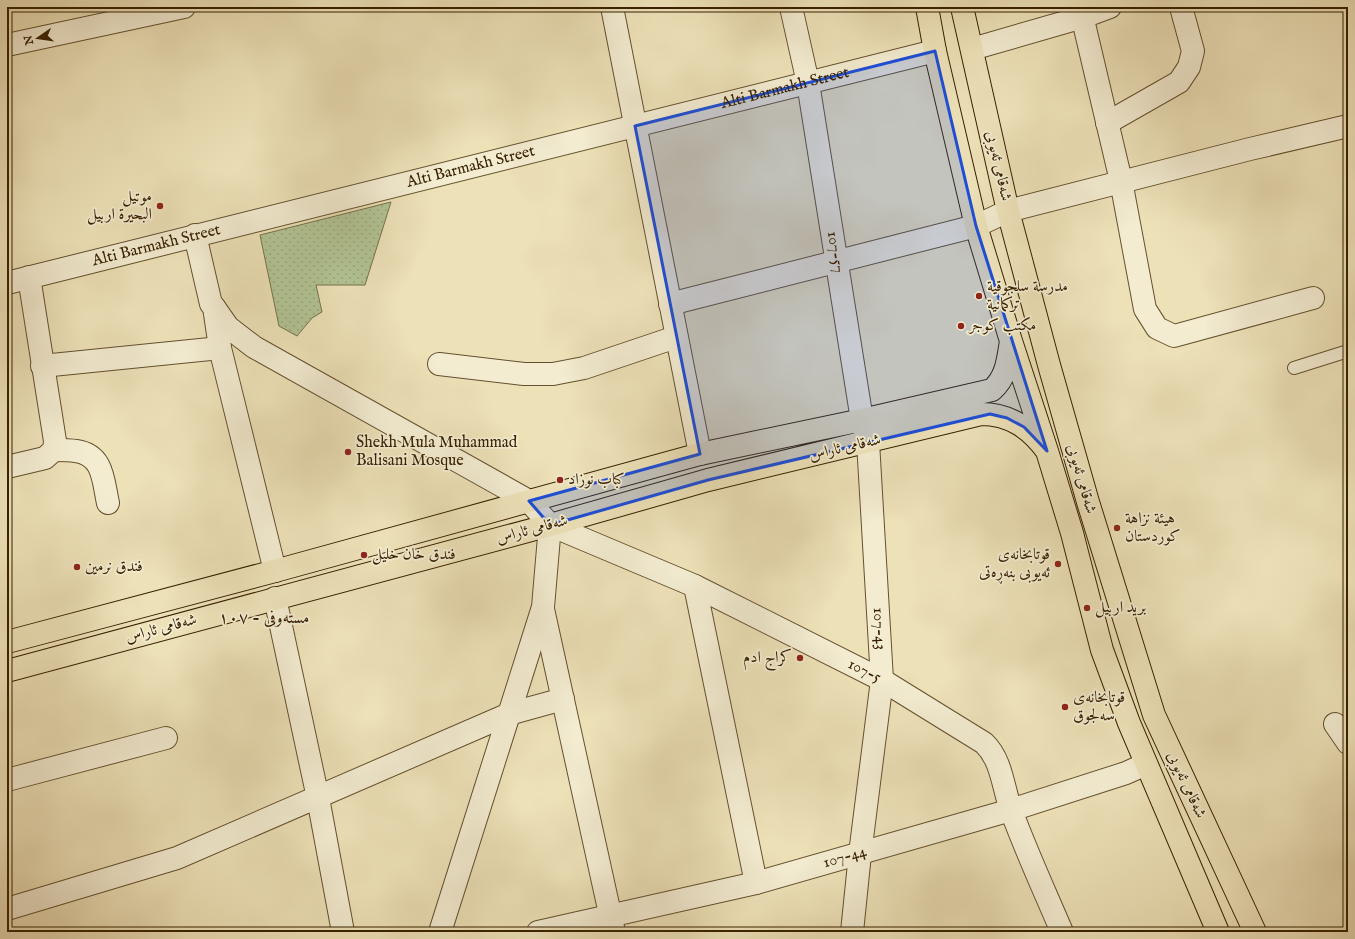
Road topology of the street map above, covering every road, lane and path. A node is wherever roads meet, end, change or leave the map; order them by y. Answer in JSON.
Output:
{"nodes":[{"id":1,"x":184,"y":7,"type":"edge"},
{"id":2,"x":612,"y":7,"type":"edge"},
{"id":3,"x":791,"y":7,"type":"edge"},
{"id":4,"x":927,"y":7,"type":"edge"},
{"id":5,"x":962,"y":7,"type":"edge"},
{"id":6,"x":1110,"y":7,"type":"edge"},
{"id":7,"x":1181,"y":7,"type":"edge"},
{"id":8,"x":1082,"y":12,"type":"edge"},
{"id":9,"x":7,"y":46,"type":"edge"},
{"id":10,"x":972,"y":48,"type":"junction"},
{"id":11,"x":935,"y":51,"type":"junction"},
{"id":12,"x":808,"y":83,"type":"junction"},
{"id":13,"x":1107,"y":123,"type":"junction"},
{"id":14,"x":635,"y":126,"type":"junction"},
{"id":15,"x":1348,"y":126,"type":"edge"},
{"id":16,"x":1121,"y":182,"type":"junction"},
{"id":17,"x":1008,"y":211,"type":"junction"},
{"id":18,"x":976,"y":226,"type":"junction"},
{"id":19,"x":196,"y":235,"type":"junction"},
{"id":20,"x":836,"y":262,"type":"junction"},
{"id":21,"x":28,"y":277,"type":"junction"},
{"id":22,"x":7,"y":283,"type":"edge"},
{"id":23,"x":1313,"y":298,"type":"dead end"},
{"id":24,"x":670,"y":304,"type":"junction"},
{"id":25,"x":214,"y":307,"type":"junction"},
{"id":26,"x":676,"y":337,"type":"junction"},
{"id":27,"x":1010,"y":341,"type":"junction"},
{"id":28,"x":220,"y":348,"type":"junction"},
{"id":29,"x":1348,"y":350,"type":"edge"},
{"id":30,"x":439,"y":364,"type":"dead end"},
{"id":31,"x":42,"y":366,"type":"junction"},
{"id":32,"x":1294,"y":368,"type":"dead end"},
{"id":33,"x":862,"y":420,"type":"junction"},
{"id":34,"x":868,"y":442,"type":"junction"},
{"id":35,"x":54,"y":450,"type":"junction"},
{"id":36,"x":1047,"y":451,"type":"junction"},
{"id":37,"x":700,"y":454,"type":"junction"},
{"id":38,"x":7,"y":467,"type":"edge"},
{"id":39,"x":529,"y":501,"type":"junction"},
{"id":40,"x":108,"y":503,"type":"dead end"},
{"id":41,"x":550,"y":525,"type":"junction"},
{"id":42,"x":275,"y":571,"type":"junction"},
{"id":43,"x":695,"y":586,"type":"junction"},
{"id":44,"x":276,"y":598,"type":"junction"},
{"id":45,"x":543,"y":607,"type":"junction"},
{"id":46,"x":7,"y":642,"type":"edge"},
{"id":47,"x":7,"y":671,"type":"edge"},
{"id":48,"x":882,"y":680,"type":"junction"},
{"id":49,"x":563,"y":699,"type":"junction"},
{"id":50,"x":510,"y":714,"type":"junction"},
{"id":51,"x":1335,"y":724,"type":"dead end"},
{"id":52,"x":166,"y":738,"type":"dead end"},
{"id":53,"x":1348,"y":743,"type":"edge"},
{"id":54,"x":1146,"y":764,"type":"junction"},
{"id":55,"x":7,"y":780,"type":"edge"},
{"id":56,"x":318,"y":798,"type":"junction"},
{"id":57,"x":1011,"y":810,"type":"junction"},
{"id":58,"x":860,"y":854,"type":"junction"},
{"id":59,"x":756,"y":883,"type":"junction"},
{"id":60,"x":7,"y":909,"type":"edge"},
{"id":61,"x":612,"y":924,"type":"edge"},
{"id":62,"x":343,"y":932,"type":"edge"},
{"id":63,"x":440,"y":932,"type":"edge"},
{"id":64,"x":538,"y":932,"type":"edge"},
{"id":65,"x":852,"y":932,"type":"edge"},
{"id":66,"x":1062,"y":932,"type":"edge"},
{"id":67,"x":1218,"y":932,"type":"edge"},
{"id":68,"x":1255,"y":932,"type":"edge"}],
"edges":[{"from":1,"to":9,"type":"street"},
{"from":2,"to":14,"type":"street"},
{"from":3,"to":12,"type":"street","name":"107-57"},
{"from":4,"to":11,"type":"main road","name":"شەقامی ئەیوبی"},
{"from":5,"to":10,"type":"main road","name":"شەقامی ئەیوبی"},
{"from":6,"to":8,"type":"street"},
{"from":7,"to":13,"type":"street"},
{"from":8,"to":10,"type":"street"},
{"from":8,"to":13,"type":"street"},
{"from":10,"to":17,"type":"main road","name":"شەقامی ئەیوبی"},
{"from":11,"to":12,"type":"street","name":"Alti Barmakh Street"},
{"from":11,"to":18,"type":"main road","name":"شەقامی ئەیوبی"},
{"from":12,"to":14,"type":"street","name":"Alti Barmakh Street"},
{"from":12,"to":20,"type":"street","name":"107-57"},
{"from":13,"to":16,"type":"street"},
{"from":14,"to":19,"type":"street","name":"Alti Barmakh Street"},
{"from":14,"to":24,"type":"street"},
{"from":15,"to":16,"type":"street"},
{"from":16,"to":17,"type":"street"},
{"from":16,"to":23,"type":"street"},
{"from":17,"to":18,"type":"street"},
{"from":17,"to":68,"type":"main road","name":"شەقامی ئەیوبی"},
{"from":18,"to":20,"type":"street"},
{"from":18,"to":27,"type":"main road","name":"شەقامی ئەیوبی"},
{"from":19,"to":21,"type":"street","name":"Alti Barmakh Street"},
{"from":19,"to":25,"type":"street"},
{"from":20,"to":24,"type":"street"},
{"from":20,"to":33,"type":"street","name":"107-57"},
{"from":21,"to":22,"type":"street","name":"Alti Barmakh Street"},
{"from":21,"to":31,"type":"street"},
{"from":24,"to":26,"type":"street"},
{"from":25,"to":28,"type":"street"},
{"from":25,"to":39,"type":"street"},
{"from":26,"to":30,"type":"street"},
{"from":26,"to":37,"type":"street"},
{"from":27,"to":33,"type":"main road","name":"شەقامی ئاراس"},
{"from":27,"to":36,"type":"main road","name":"شەقامی ئەیوبی"},
{"from":28,"to":31,"type":"street"},
{"from":28,"to":42,"type":"street"},
{"from":29,"to":32,"type":"lane"},
{"from":31,"to":35,"type":"street"},
{"from":33,"to":34,"type":"street","name":"107-43"},
{"from":33,"to":37,"type":"main road","name":"شەقامی ئاراس"},
{"from":34,"to":36,"type":"main road","name":"شەقامی ئاراس"},
{"from":34,"to":41,"type":"main road","name":"شەقامی ئاراس"},
{"from":34,"to":48,"type":"street","name":"107-43"},
{"from":35,"to":38,"type":"street"},
{"from":35,"to":40,"type":"street"},
{"from":36,"to":54,"type":"main road","name":"شەقامی ئەیوبی"},
{"from":37,"to":39,"type":"main road","name":"شەقامی ئاراس"},
{"from":39,"to":41,"type":"street"},
{"from":39,"to":42,"type":"main road","name":"شەقامی ئاراس"},
{"from":41,"to":43,"type":"street","name":"107-5"},
{"from":41,"to":44,"type":"main road","name":"شەقامی ئاراس"},
{"from":41,"to":45,"type":"street"},
{"from":42,"to":46,"type":"main road","name":"شەقامی ئاراس"},
{"from":43,"to":48,"type":"street","name":"107-5"},
{"from":43,"to":59,"type":"street"},
{"from":44,"to":47,"type":"main road","name":"شەقامی ئاراس"},
{"from":44,"to":56,"type":"street"},
{"from":45,"to":49,"type":"street"},
{"from":45,"to":50,"type":"street"},
{"from":48,"to":57,"type":"street","name":"107-5"},
{"from":48,"to":58,"type":"street","name":"107-43"},
{"from":49,"to":50,"type":"street"},
{"from":49,"to":61,"type":"street"},
{"from":50,"to":56,"type":"street"},
{"from":50,"to":63,"type":"street"},
{"from":51,"to":53,"type":"street"},
{"from":52,"to":55,"type":"street"},
{"from":54,"to":57,"type":"street","name":"107-44"},
{"from":54,"to":67,"type":"main road","name":"شەقامی ئەیوبی"},
{"from":56,"to":60,"type":"street"},
{"from":56,"to":62,"type":"street"},
{"from":57,"to":58,"type":"street","name":"107-44"},
{"from":57,"to":66,"type":"street","name":"107-5"},
{"from":58,"to":59,"type":"street","name":"107-44"},
{"from":58,"to":65,"type":"street","name":"107-43"},
{"from":59,"to":61,"type":"street","name":"107-44"},
{"from":61,"to":64,"type":"street","name":"107-44"}]}
